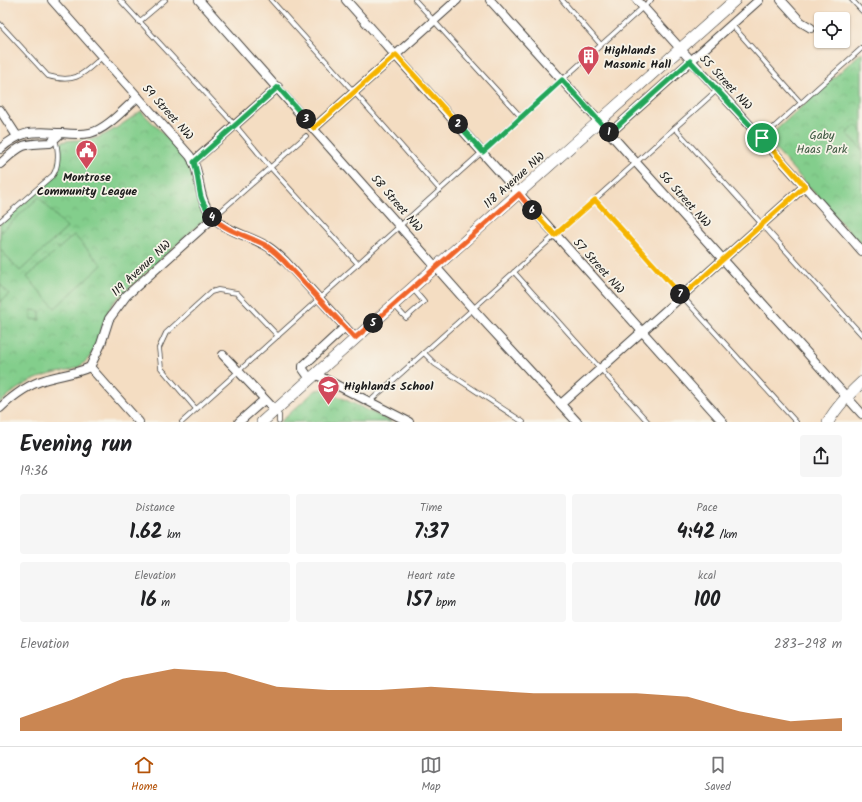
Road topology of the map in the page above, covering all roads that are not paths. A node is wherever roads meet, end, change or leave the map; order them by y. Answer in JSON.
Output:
{"nodes":[{"id":1,"x":52,"y":0,"type":"edge"},
{"id":2,"x":120,"y":0,"type":"edge"},
{"id":3,"x":165,"y":0,"type":"edge"},
{"id":4,"x":199,"y":0,"type":"edge"},
{"id":5,"x":271,"y":0,"type":"edge"},
{"id":6,"x":346,"y":0,"type":"edge"},
{"id":7,"x":414,"y":0,"type":"edge"},
{"id":8,"x":457,"y":0,"type":"edge"},
{"id":9,"x":490,"y":0,"type":"edge"},
{"id":10,"x":562,"y":0,"type":"edge"},
{"id":11,"x":636,"y":0,"type":"edge"},
{"id":12,"x":651,"y":0,"type":"edge"},
{"id":13,"x":735,"y":0,"type":"edge"},
{"id":14,"x":759,"y":0,"type":"edge"},
{"id":15,"x":781,"y":0,"type":"edge"},
{"id":16,"x":852,"y":0,"type":"edge"},
{"id":17,"x":643,"y":7,"type":"junction"},
{"id":18,"x":862,"y":11,"type":"edge"},
{"id":19,"x":433,"y":21,"type":"junction"},
{"id":20,"x":139,"y":22,"type":"junction"},
{"id":21,"x":0,"y":24,"type":"edge"},
{"id":22,"x":731,"y":24,"type":"junction"},
{"id":23,"x":811,"y":28,"type":"dead end"},
{"id":24,"x":601,"y":45,"type":"junction"},
{"id":25,"x":862,"y":48,"type":"edge"},
{"id":26,"x":680,"y":50,"type":"junction"},
{"id":27,"x":396,"y":55,"type":"junction"},
{"id":28,"x":102,"y":57,"type":"junction"},
{"id":29,"x":690,"y":61,"type":"junction"},
{"id":30,"x":562,"y":80,"type":"junction"},
{"id":31,"x":278,"y":87,"type":"junction"},
{"id":32,"x":717,"y":90,"type":"junction"},
{"id":33,"x":354,"y":92,"type":"junction"},
{"id":34,"x":138,"y":97,"type":"junction"},
{"id":35,"x":801,"y":103,"type":"junction"},
{"id":36,"x":0,"y":110,"type":"edge"},
{"id":37,"x":521,"y":117,"type":"junction"},
{"id":38,"x":599,"y":122,"type":"junction"},
{"id":39,"x":235,"y":125,"type":"junction"},
{"id":40,"x":314,"y":128,"type":"junction"},
{"id":41,"x":675,"y":128,"type":"junction"},
{"id":42,"x":61,"y":133,"type":"junction"},
{"id":43,"x":610,"y":133,"type":"junction"},
{"id":44,"x":17,"y":136,"type":"junction"},
{"id":45,"x":306,"y":136,"type":"dead end"},
{"id":46,"x":762,"y":138,"type":"junction"},
{"id":47,"x":55,"y":140,"type":"junction"},
{"id":48,"x":0,"y":149,"type":"edge"},
{"id":49,"x":483,"y":152,"type":"junction"},
{"id":50,"x":194,"y":162,"type":"junction"},
{"id":51,"x":636,"y":163,"type":"junction"},
{"id":52,"x":0,"y":164,"type":"edge"},
{"id":53,"x":270,"y":167,"type":"junction"},
{"id":54,"x":805,"y":186,"type":"junction"},
{"id":55,"x":440,"y":190,"type":"junction"},
{"id":56,"x":519,"y":194,"type":"junction"},
{"id":57,"x":595,"y":200,"type":"junction"},
{"id":58,"x":213,"y":218,"type":"junction"},
{"id":59,"x":0,"y":221,"type":"edge"},
{"id":60,"x":763,"y":224,"type":"junction"},
{"id":61,"x":401,"y":225,"type":"junction"},
{"id":62,"x":555,"y":235,"type":"junction"},
{"id":63,"x":862,"y":250,"type":"edge"},
{"id":64,"x":723,"y":259,"type":"junction"},
{"id":65,"x":358,"y":264,"type":"junction"},
{"id":66,"x":437,"y":267,"type":"junction"},
{"id":67,"x":514,"y":272,"type":"junction"},
{"id":68,"x":412,"y":288,"type":"junction"},
{"id":69,"x":682,"y":296,"type":"junction"},
{"id":70,"x":319,"y":299,"type":"junction"},
{"id":71,"x":394,"y":304,"type":"junction"},
{"id":72,"x":473,"y":309,"type":"junction"},
{"id":73,"x":345,"y":327,"type":"junction"},
{"id":74,"x":642,"y":332,"type":"junction"},
{"id":75,"x":862,"y":335,"type":"edge"},
{"id":76,"x":278,"y":336,"type":"junction"},
{"id":77,"x":355,"y":338,"type":"junction"},
{"id":78,"x":424,"y":353,"type":"junction"},
{"id":79,"x":223,"y":355,"type":"dead end"},
{"id":80,"x":90,"y":367,"type":"junction"},
{"id":81,"x":601,"y":368,"type":"junction"},
{"id":82,"x":238,"y":372,"type":"junction"},
{"id":83,"x":313,"y":377,"type":"junction"},
{"id":84,"x":862,"y":382,"type":"edge"},
{"id":85,"x":846,"y":396,"type":"junction"},
{"id":86,"x":264,"y":400,"type":"junction"},
{"id":87,"x":369,"y":402,"type":"junction"},
{"id":88,"x":561,"y":404,"type":"junction"},
{"id":89,"x":0,"y":408,"type":"edge"},
{"id":90,"x":196,"y":409,"type":"junction"},
{"id":91,"x":276,"y":410,"type":"junction"},
{"id":92,"x":862,"y":414,"type":"edge"},
{"id":93,"x":139,"y":422,"type":"edge"},
{"id":94,"x":182,"y":422,"type":"edge"},
{"id":95,"x":239,"y":422,"type":"edge"},
{"id":96,"x":262,"y":422,"type":"edge"},
{"id":97,"x":279,"y":422,"type":"edge"},
{"id":98,"x":409,"y":422,"type":"edge"},
{"id":99,"x":523,"y":422,"type":"edge"},
{"id":100,"x":578,"y":422,"type":"edge"},
{"id":101,"x":648,"y":422,"type":"edge"},
{"id":102,"x":723,"y":422,"type":"edge"},
{"id":103,"x":796,"y":422,"type":"edge"},
{"id":104,"x":828,"y":422,"type":"edge"}],
"edges":[{"from":1,"to":28,"type":"street","name":"59 Street NW"},
{"from":2,"to":20,"type":"lane"},
{"from":3,"to":20,"type":"lane"},
{"from":4,"to":31,"type":"street","name":"58 Street NW"},
{"from":5,"to":33,"type":"lane"},
{"from":6,"to":27,"type":"street","name":"57 Street NW"},
{"from":7,"to":19,"type":"lane"},
{"from":8,"to":19,"type":"street"},
{"from":9,"to":30,"type":"street","name":"56 Street NW"},
{"from":10,"to":24,"type":"lane"},
{"from":11,"to":17,"type":"street","name":"55 Street NW"},
{"from":12,"to":17,"type":"lane"},
{"from":13,"to":26,"type":"main road","name":"118 Avenue NW"},
{"from":14,"to":22,"type":"street"},
{"from":15,"to":23,"type":"street"},
{"from":16,"to":18,"type":"lane"},
{"from":17,"to":24,"type":"lane"},
{"from":17,"to":26,"type":"street","name":"55 Street NW"},
{"from":19,"to":27,"type":"street"},
{"from":19,"to":37,"type":"lane"},
{"from":20,"to":39,"type":"lane"},
{"from":21,"to":28,"type":"lane"},
{"from":22,"to":29,"type":"street"},
{"from":22,"to":35,"type":"lane"},
{"from":24,"to":30,"type":"lane"},
{"from":25,"to":35,"type":"lane"},
{"from":26,"to":29,"type":"street","name":"55 Street NW"},
{"from":26,"to":38,"type":"main road","name":"118 Avenue NW"},
{"from":27,"to":33,"type":"street"},
{"from":27,"to":49,"type":"street","name":"57 Street NW"},
{"from":28,"to":34,"type":"street","name":"59 Street NW"},
{"from":29,"to":32,"type":"street","name":"55 Street NW"},
{"from":29,"to":43,"type":"street"},
{"from":30,"to":37,"type":"lane"},
{"from":30,"to":38,"type":"street","name":"56 Street NW"},
{"from":31,"to":39,"type":"street"},
{"from":31,"to":40,"type":"street","name":"58 Street NW"},
{"from":32,"to":41,"type":"lane"},
{"from":32,"to":46,"type":"street","name":"55 Street NW"},
{"from":33,"to":40,"type":"street"},
{"from":33,"to":55,"type":"lane"},
{"from":34,"to":42,"type":"street"},
{"from":34,"to":50,"type":"street","name":"59 Street NW"},
{"from":35,"to":46,"type":"lane"},
{"from":36,"to":44,"type":"street"},
{"from":37,"to":49,"type":"lane"},
{"from":38,"to":43,"type":"street","name":"56 Street NW"},
{"from":38,"to":56,"type":"main road","name":"118 Avenue NW"},
{"from":39,"to":50,"type":"street"},
{"from":39,"to":53,"type":"lane"},
{"from":40,"to":61,"type":"street","name":"58 Street NW"},
{"from":41,"to":51,"type":"lane"},
{"from":41,"to":60,"type":"lane"},
{"from":42,"to":44,"type":"street"},
{"from":42,"to":47,"type":"street"},
{"from":43,"to":51,"type":"street","name":"56 Street NW"},
{"from":44,"to":48,"type":"street"},
{"from":45,"to":53,"type":"lane","name":"119 Avenue NW"},
{"from":46,"to":54,"type":"street","name":"55 Street NW"},
{"from":47,"to":52,"type":"street"},
{"from":47,"to":59,"type":"lane"},
{"from":49,"to":55,"type":"lane"},
{"from":49,"to":56,"type":"street","name":"57 Street NW"},
{"from":50,"to":58,"type":"street","name":"59 Street NW"},
{"from":51,"to":57,"type":"lane"},
{"from":51,"to":64,"type":"street","name":"56 Street NW"},
{"from":53,"to":58,"type":"lane","name":"119 Avenue NW"},
{"from":53,"to":65,"type":"lane"},
{"from":54,"to":60,"type":"street"},
{"from":54,"to":63,"type":"street","name":"55 Street NW"},
{"from":55,"to":61,"type":"lane"},
{"from":56,"to":62,"type":"street","name":"57 Street NW"},
{"from":56,"to":66,"type":"main road","name":"118 Avenue NW"},
{"from":57,"to":62,"type":"lane"},
{"from":57,"to":69,"type":"lane"},
{"from":58,"to":70,"type":"street","name":"59 Street NW"},
{"from":58,"to":80,"type":"street","name":"119 Avenue NW"},
{"from":60,"to":64,"type":"street"},
{"from":60,"to":75,"type":"lane"},
{"from":61,"to":65,"type":"lane"},
{"from":61,"to":66,"type":"street","name":"58 Street NW"},
{"from":62,"to":67,"type":"lane"},
{"from":62,"to":74,"type":"street","name":"57 Street NW"},
{"from":64,"to":69,"type":"street"},
{"from":64,"to":85,"type":"street","name":"56 Street NW"},
{"from":65,"to":70,"type":"lane"},
{"from":66,"to":68,"type":"main road","name":"118 Avenue NW"},
{"from":66,"to":72,"type":"street","name":"58 Street NW"},
{"from":67,"to":72,"type":"lane"},
{"from":67,"to":81,"type":"lane"},
{"from":68,"to":71,"type":"main road","name":"118 Avenue NW"},
{"from":68,"to":71,"type":"lane"},
{"from":69,"to":74,"type":"street"},
{"from":69,"to":103,"type":"lane"},
{"from":70,"to":73,"type":"street","name":"59 Street NW"},
{"from":70,"to":76,"type":"lane"},
{"from":71,"to":77,"type":"main road","name":"118 Avenue NW"},
{"from":72,"to":78,"type":"lane"},
{"from":72,"to":88,"type":"street","name":"58 Street NW"},
{"from":73,"to":77,"type":"street","name":"59 Street NW"},
{"from":73,"to":83,"type":"street"},
{"from":74,"to":81,"type":"street"},
{"from":74,"to":102,"type":"street","name":"57 Street NW"},
{"from":76,"to":82,"type":"lane"},
{"from":76,"to":90,"type":"lane"},
{"from":77,"to":83,"type":"main road","name":"118 Avenue NW"},
{"from":78,"to":87,"type":"lane"},
{"from":78,"to":99,"type":"lane"},
{"from":79,"to":82,"type":"street"},
{"from":80,"to":89,"type":"street"},
{"from":80,"to":93,"type":"street"},
{"from":81,"to":88,"type":"street"},
{"from":81,"to":101,"type":"lane"},
{"from":82,"to":86,"type":"street"},
{"from":82,"to":90,"type":"lane"},
{"from":83,"to":87,"type":"street"},
{"from":83,"to":91,"type":"main road","name":"118 Avenue NW"},
{"from":84,"to":85,"type":"main road"},
{"from":85,"to":92,"type":"street","name":"56 Street NW"},
{"from":85,"to":104,"type":"main road"},
{"from":86,"to":91,"type":"street"},
{"from":86,"to":95,"type":"street"},
{"from":87,"to":98,"type":"street"},
{"from":88,"to":100,"type":"street","name":"58 Street NW"},
{"from":90,"to":94,"type":"lane"},
{"from":91,"to":96,"type":"main road","name":"118 Avenue NW"},
{"from":91,"to":97,"type":"lane"}]}
